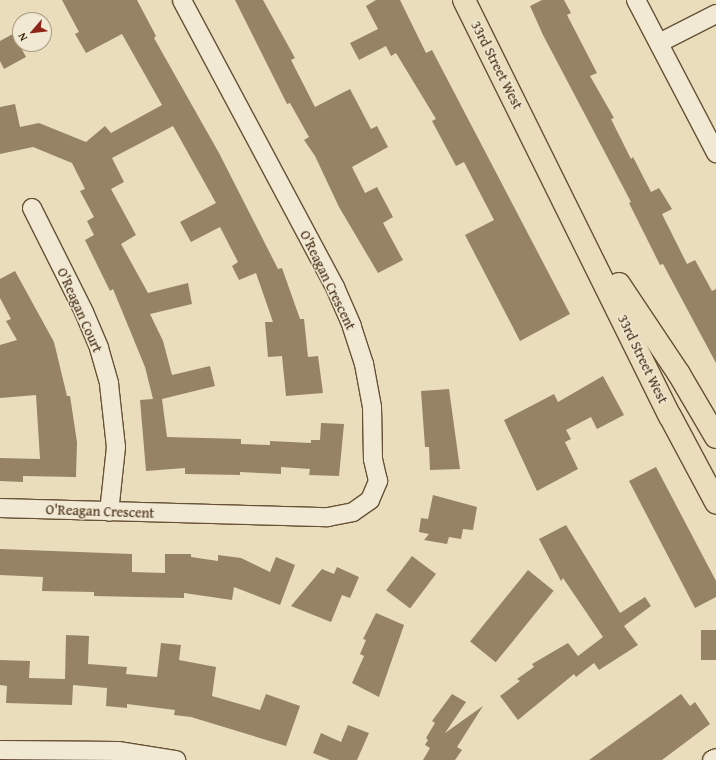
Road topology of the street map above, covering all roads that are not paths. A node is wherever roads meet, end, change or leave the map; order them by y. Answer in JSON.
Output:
{"nodes":[{"id":1,"x":182,"y":0,"type":"edge"},
{"id":2,"x":464,"y":0,"type":"edge"},
{"id":3,"x":636,"y":0,"type":"edge"},
{"id":4,"x":716,"y":14,"type":"edge"},
{"id":5,"x":659,"y":43,"type":"junction"},
{"id":6,"x":716,"y":153,"type":"edge"},
{"id":7,"x":32,"y":208,"type":"dead end"},
{"id":8,"x":572,"y":215,"type":"junction"},
{"id":9,"x":716,"y":437,"type":"edge"},
{"id":10,"x":716,"y":502,"type":"edge"},
{"id":11,"x":0,"y":508,"type":"edge"},
{"id":12,"x":109,"y":512,"type":"junction"},
{"id":13,"x":0,"y":750,"type":"edge"},
{"id":14,"x":716,"y":758,"type":"edge"},
{"id":15,"x":176,"y":760,"type":"edge"},
{"id":16,"x":712,"y":760,"type":"edge"}],
"edges":[{"from":1,"to":12,"type":"street","name":"O'Reagan Crescent"},
{"from":2,"to":8,"type":"main road","name":"33rd Street West"},
{"from":3,"to":5,"type":"street"},
{"from":4,"to":5,"type":"street"},
{"from":5,"to":6,"type":"street"},
{"from":7,"to":12,"type":"street","name":"O'Reagan Court"},
{"from":8,"to":9,"type":"main road","name":"33rd Street West"},
{"from":8,"to":10,"type":"main road","name":"33rd Street West"},
{"from":11,"to":12,"type":"street","name":"O'Reagan Crescent"},
{"from":13,"to":15,"type":"street"},
{"from":14,"to":16,"type":"street"}]}
